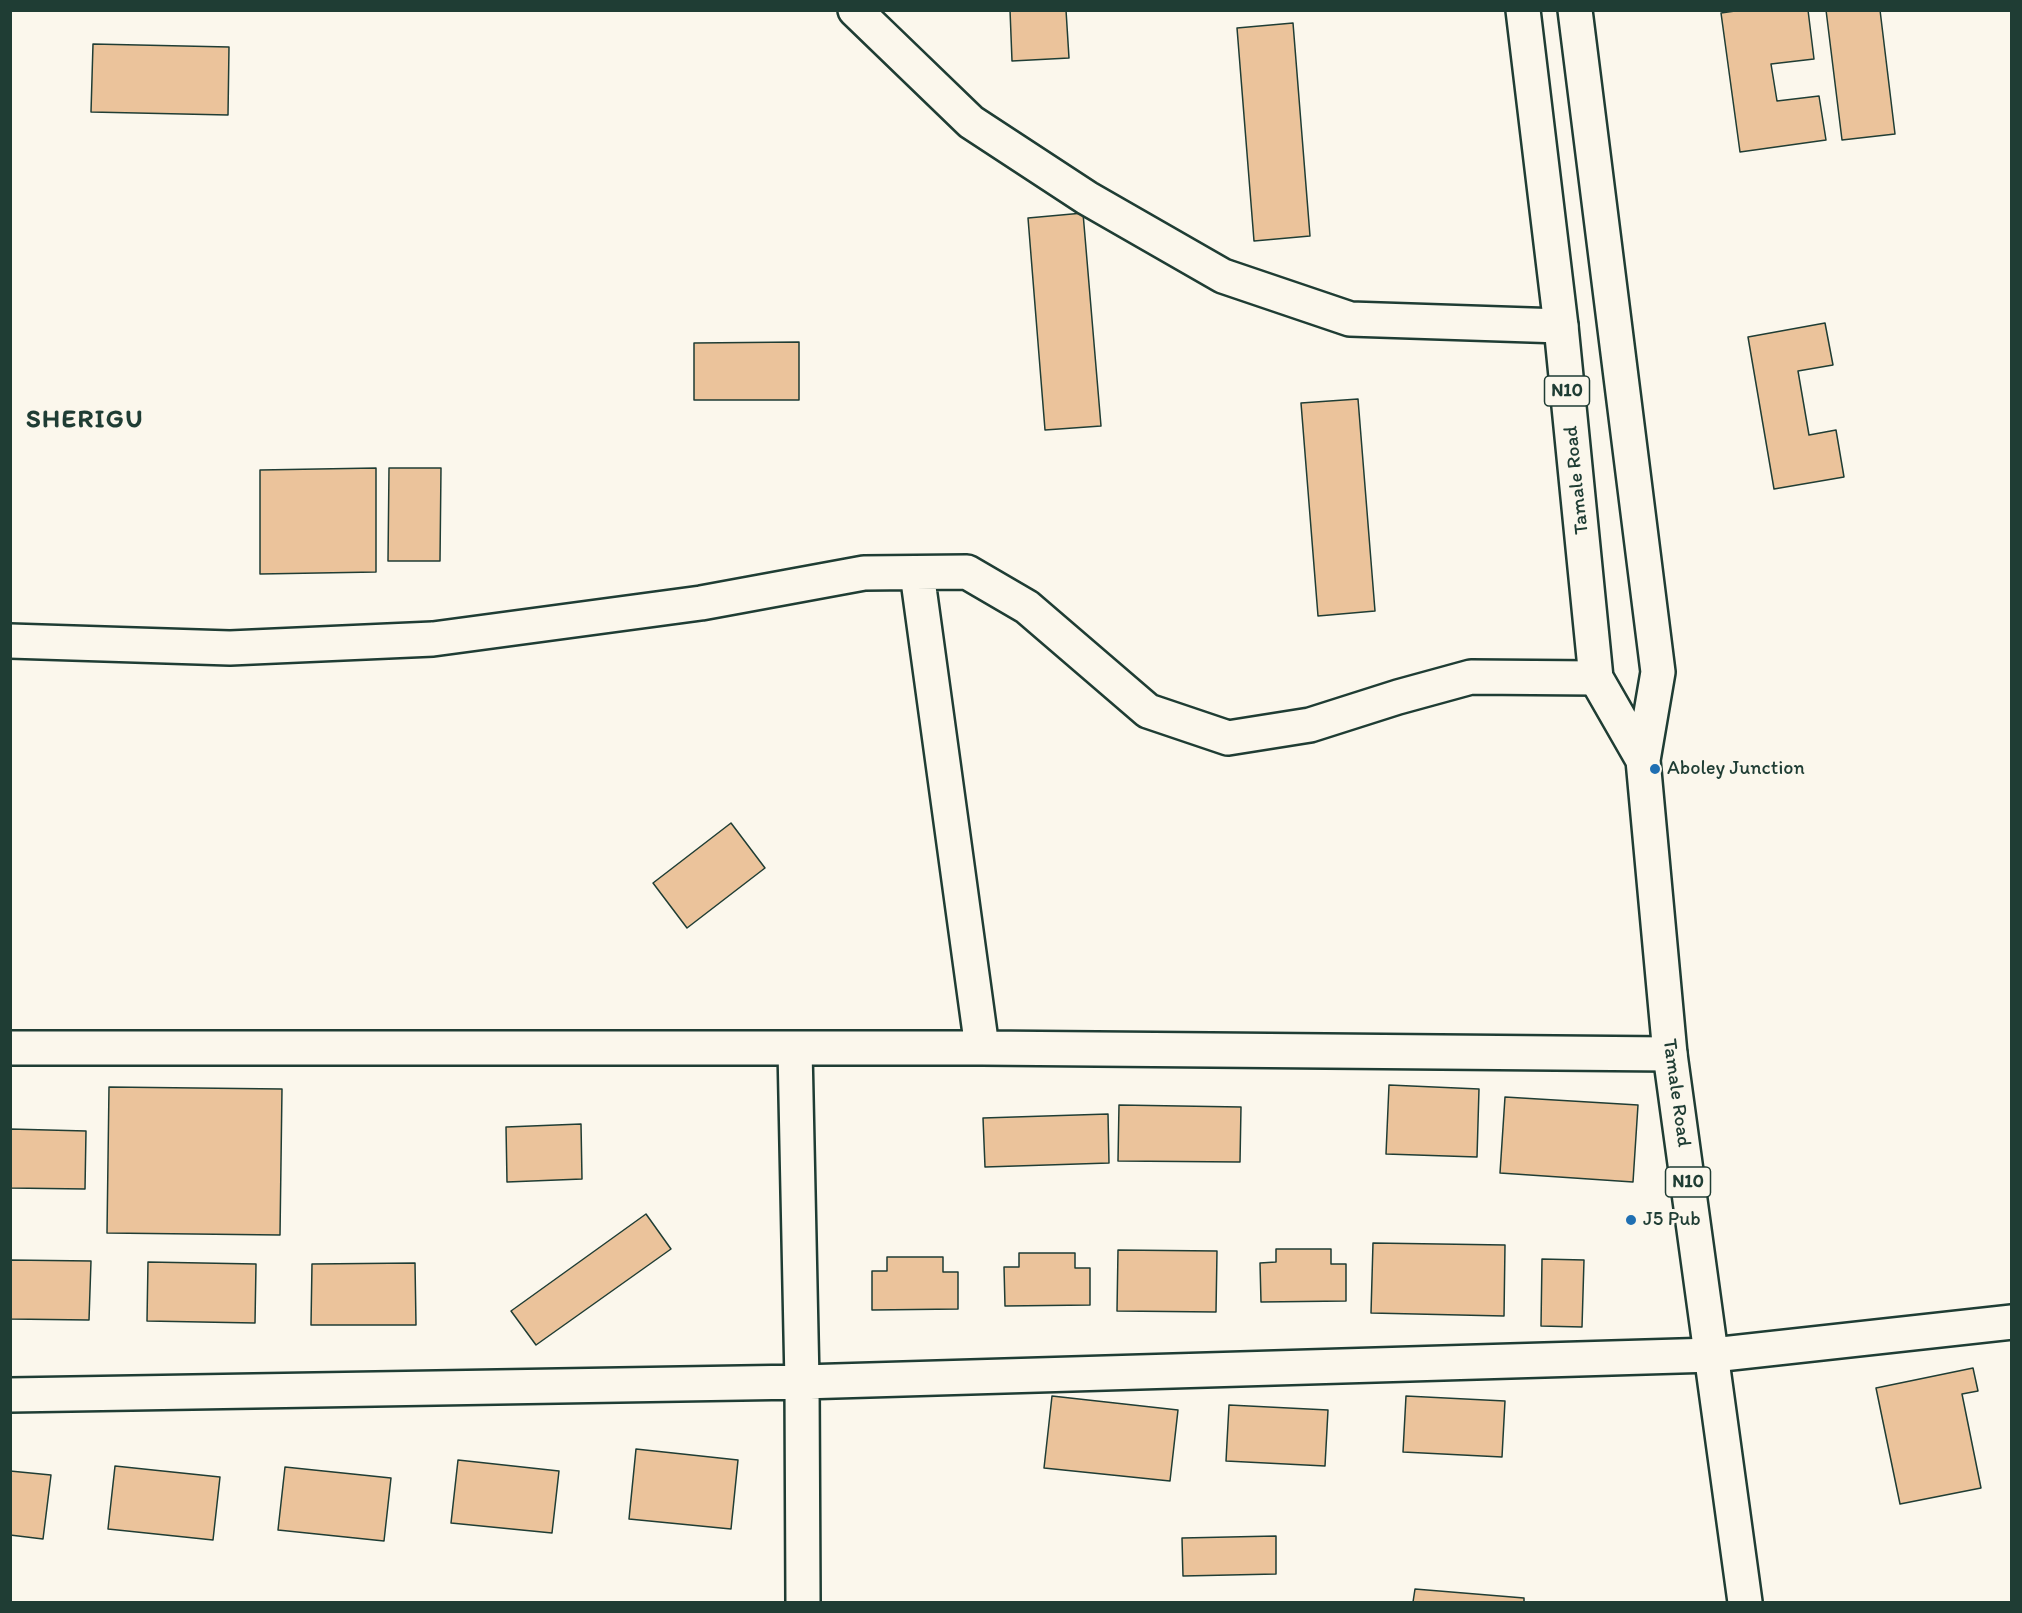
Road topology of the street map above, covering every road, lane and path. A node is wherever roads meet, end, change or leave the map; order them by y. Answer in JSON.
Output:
{"nodes":[{"id":1,"x":855,"y":10,"type":"edge"},
{"id":2,"x":1523,"y":10,"type":"edge"},
{"id":3,"x":1575,"y":10,"type":"edge"},
{"id":4,"x":1561,"y":326,"type":"junction"},
{"id":5,"x":917,"y":573,"type":"junction"},
{"id":6,"x":10,"y":641,"type":"edge"},
{"id":7,"x":1596,"y":678,"type":"junction"},
{"id":8,"x":1643,"y":760,"type":"junction"},
{"id":9,"x":10,"y":1048,"type":"edge"},
{"id":10,"x":982,"y":1048,"type":"junction"},
{"id":11,"x":795,"y":1049,"type":"junction"},
{"id":12,"x":1670,"y":1054,"type":"junction"},
{"id":13,"x":2012,"y":1322,"type":"edge"},
{"id":14,"x":1713,"y":1355,"type":"junction"},
{"id":15,"x":802,"y":1382,"type":"junction"},
{"id":16,"x":10,"y":1395,"type":"edge"},
{"id":17,"x":803,"y":1602,"type":"edge"},
{"id":18,"x":1745,"y":1602,"type":"edge"}],
"edges":[{"from":1,"to":4,"type":"main road"},
{"from":2,"to":4,"type":"main road","name":"Tamale Road","number":"N10"},
{"from":3,"to":8,"type":"main road","name":"Tamale Road","number":"N10"},
{"from":4,"to":7,"type":"main road","name":"Tamale Road","number":"N10"},
{"from":5,"to":6,"type":"main road"},
{"from":5,"to":7,"type":"main road"},
{"from":5,"to":10,"type":"main road"},
{"from":7,"to":8,"type":"main road","name":"Tamale Road","number":"N10"},
{"from":8,"to":12,"type":"main road","name":"Tamale Road","number":"N10"},
{"from":9,"to":11,"type":"main road"},
{"from":10,"to":11,"type":"main road"},
{"from":10,"to":12,"type":"main road"},
{"from":11,"to":15,"type":"main road"},
{"from":12,"to":14,"type":"main road","name":"Tamale Road","number":"N10"},
{"from":13,"to":14,"type":"main road"},
{"from":14,"to":15,"type":"main road"},
{"from":14,"to":18,"type":"main road","name":"Tamale Road","number":"N10"},
{"from":15,"to":16,"type":"main road"},
{"from":15,"to":17,"type":"main road"}]}
